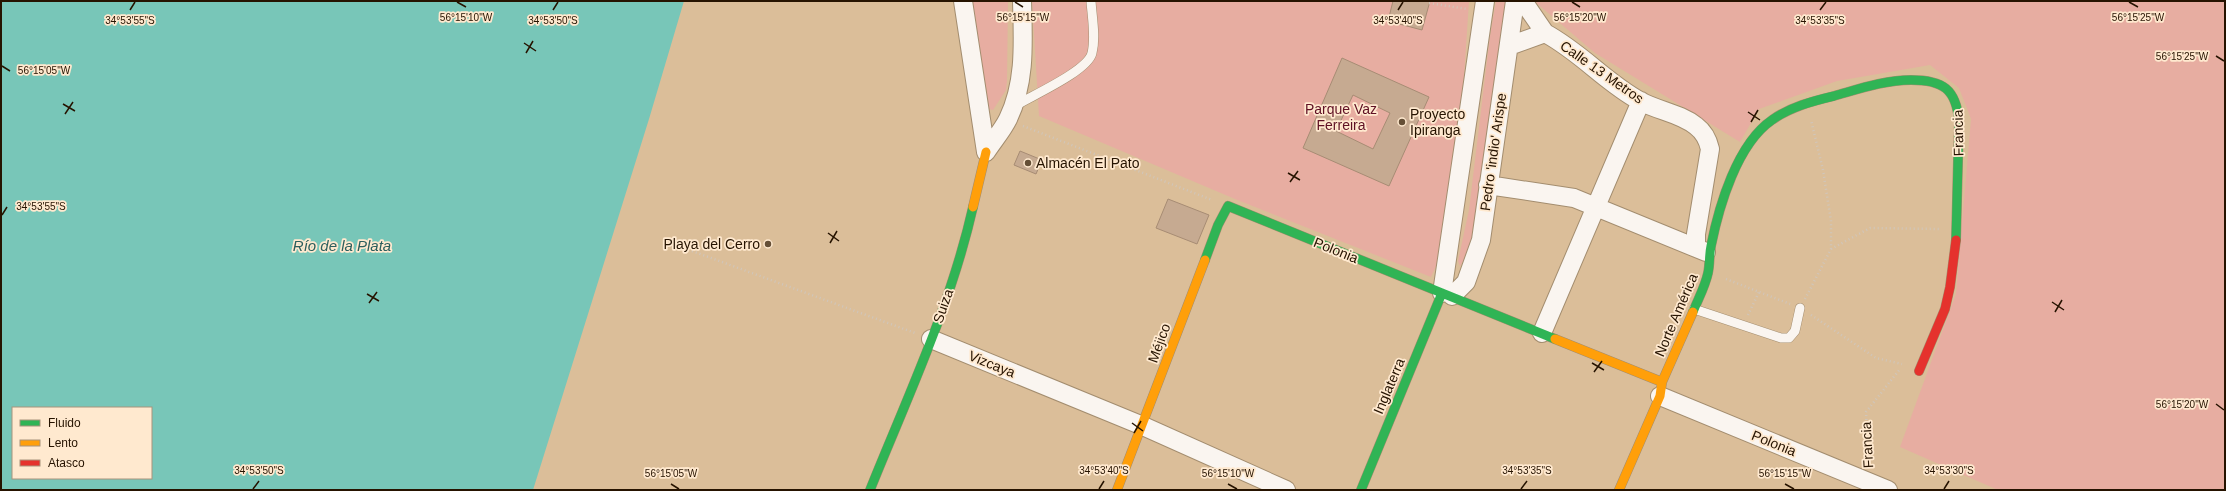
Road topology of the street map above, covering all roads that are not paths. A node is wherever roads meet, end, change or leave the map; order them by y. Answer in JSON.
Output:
{"nodes":[{"id":1,"x":963,"y":1,"type":"edge"},
{"id":2,"x":1022,"y":1,"type":"edge"},
{"id":3,"x":1091,"y":1,"type":"edge"},
{"id":4,"x":1515,"y":1,"type":"edge"},
{"id":5,"x":1523,"y":1,"type":"edge"},
{"id":6,"x":1484,"y":7,"type":"edge"},
{"id":7,"x":1545,"y":34,"type":"junction"},
{"id":8,"x":1509,"y":46,"type":"junction"},
{"id":9,"x":1641,"y":101,"type":"junction"},
{"id":10,"x":1010,"y":114,"type":"junction"},
{"id":11,"x":1762,"y":128,"type":"joint"},
{"id":12,"x":986,"y":152,"type":"junction"},
{"id":13,"x":1488,"y":185,"type":"junction"},
{"id":14,"x":1596,"y":205,"type":"junction"},
{"id":15,"x":1228,"y":206,"type":"joint"},
{"id":16,"x":1702,"y":250,"type":"junction"},
{"id":17,"x":1447,"y":294,"type":"junction"},
{"id":18,"x":1800,"y":308,"type":"road end"},
{"id":19,"x":1694,"y":309,"type":"junction"},
{"id":20,"x":1542,"y":333,"type":"junction"},
{"id":21,"x":931,"y":339,"type":"junction"},
{"id":22,"x":1919,"y":371,"type":"dead end"},
{"id":23,"x":1661,"y":389,"type":"junction"},
{"id":24,"x":1144,"y":426,"type":"junction"},
{"id":25,"x":1868,"y":486,"type":"edge"},
{"id":26,"x":870,"y":490,"type":"edge"},
{"id":27,"x":1117,"y":490,"type":"edge"},
{"id":28,"x":1286,"y":490,"type":"edge"},
{"id":29,"x":1361,"y":490,"type":"edge"},
{"id":30,"x":1620,"y":490,"type":"edge"},
{"id":31,"x":1888,"y":490,"type":"edge"}],
"edges":[{"from":1,"to":12,"type":"street"},
{"from":2,"to":10,"type":"street","name":"Suiza"},
{"from":3,"to":10,"type":"lane"},
{"from":4,"to":8,"type":"street","name":"Pedro 'indio' Arispe"},
{"from":5,"to":7,"type":"street","name":"Calle 13 Metros"},
{"from":6,"to":17,"type":"street"},
{"from":7,"to":8,"type":"street","name":"Calle 13 Metros"},
{"from":7,"to":9,"type":"street","name":"Calle 13 Metros"},
{"from":8,"to":13,"type":"street","name":"Pedro 'indio' Arispe"},
{"from":9,"to":14,"type":"street"},
{"from":9,"to":16,"type":"street","name":"Calle 13 Metros"},
{"from":10,"to":12,"type":"street","name":"Suiza"},
{"from":11,"to":16,"type":"street","name":"Norte América"},
{"from":11,"to":22,"type":"street","name":"Francia"},
{"from":12,"to":21,"type":"street","name":"Suiza"},
{"from":13,"to":14,"type":"street"},
{"from":13,"to":17,"type":"street","name":"Pedro 'indio' Arispe"},
{"from":14,"to":16,"type":"street"},
{"from":14,"to":20,"type":"street"},
{"from":15,"to":17,"type":"street","name":"Polonia"},
{"from":15,"to":24,"type":"street","name":"Méjico"},
{"from":16,"to":19,"type":"street","name":"Norte América"},
{"from":17,"to":20,"type":"street","name":"Polonia"},
{"from":17,"to":29,"type":"street","name":"Inglaterra"},
{"from":18,"to":19,"type":"lane"},
{"from":19,"to":23,"type":"street","name":"Norte América"},
{"from":20,"to":23,"type":"street","name":"Polonia"},
{"from":21,"to":24,"type":"street","name":"Vizcaya"},
{"from":21,"to":26,"type":"street","name":"Suiza"},
{"from":23,"to":25,"type":"street","name":"Polonia"},
{"from":23,"to":30,"type":"street","name":"Norte América"},
{"from":24,"to":27,"type":"street","name":"Méjico"},
{"from":24,"to":28,"type":"street","name":"Vizcaya"},
{"from":25,"to":31,"type":"street","name":"Polonia"}]}
